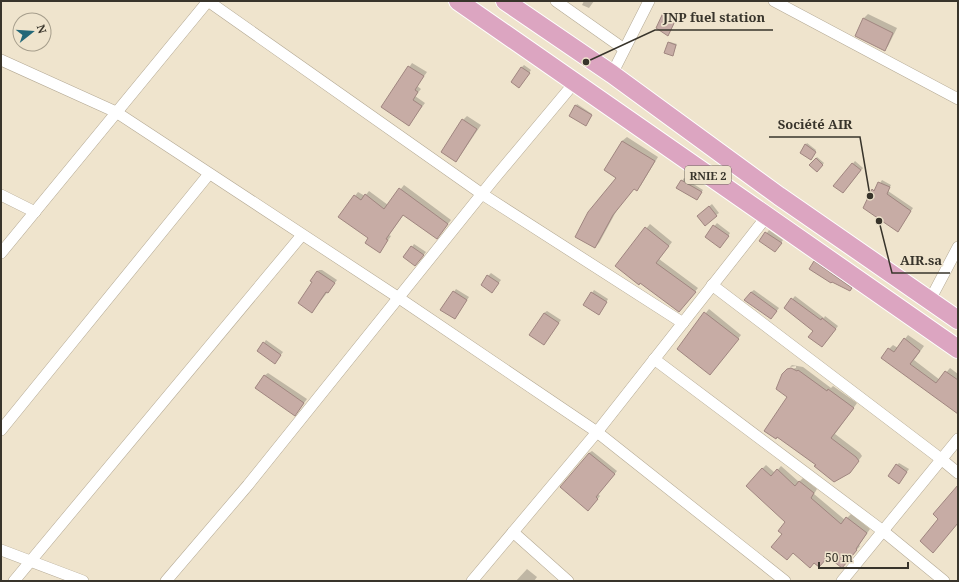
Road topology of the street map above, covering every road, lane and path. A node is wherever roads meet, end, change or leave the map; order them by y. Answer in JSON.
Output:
{"nodes":[{"id":1,"x":458,"y":1,"type":"edge"},
{"id":2,"x":505,"y":1,"type":"edge"},
{"id":3,"x":556,"y":1,"type":"edge"},
{"id":4,"x":649,"y":1,"type":"edge"},
{"id":5,"x":774,"y":1,"type":"edge"},
{"id":6,"x":624,"y":49,"type":"junction"},
{"id":7,"x":1,"y":60,"type":"edge"},
{"id":8,"x":612,"y":74,"type":"junction"},
{"id":9,"x":576,"y":82,"type":"junction"},
{"id":10,"x":958,"y":99,"type":"edge"},
{"id":11,"x":116,"y":112,"type":"junction"},
{"id":12,"x":209,"y":174,"type":"junction"},
{"id":13,"x":1,"y":194,"type":"edge"},
{"id":14,"x":482,"y":194,"type":"junction"},
{"id":15,"x":35,"y":212,"type":"junction"},
{"id":16,"x":767,"y":216,"type":"junction"},
{"id":17,"x":302,"y":235,"type":"junction"},
{"id":18,"x":958,"y":247,"type":"edge"},
{"id":19,"x":1,"y":253,"type":"edge"},
{"id":20,"x":712,"y":286,"type":"junction"},
{"id":21,"x":399,"y":298,"type":"junction"},
{"id":22,"x":930,"y":300,"type":"junction"},
{"id":23,"x":958,"y":320,"type":"edge"},
{"id":24,"x":683,"y":323,"type":"junction"},
{"id":25,"x":958,"y":349,"type":"edge"},
{"id":26,"x":654,"y":359,"type":"junction"},
{"id":27,"x":1,"y":430,"type":"edge"},
{"id":28,"x":597,"y":432,"type":"junction"},
{"id":29,"x":958,"y":439,"type":"edge"},
{"id":30,"x":942,"y":459,"type":"junction"},
{"id":31,"x":958,"y":473,"type":"edge"},
{"id":32,"x":883,"y":530,"type":"junction"},
{"id":33,"x":513,"y":532,"type":"junction"},
{"id":34,"x":1,"y":550,"type":"edge"},
{"id":35,"x":31,"y":561,"type":"junction"},
{"id":36,"x":14,"y":581,"type":"edge"},
{"id":37,"x":83,"y":581,"type":"edge"},
{"id":38,"x":166,"y":581,"type":"edge"},
{"id":39,"x":472,"y":581,"type":"edge"},
{"id":40,"x":568,"y":581,"type":"edge"},
{"id":41,"x":785,"y":581,"type":"edge"},
{"id":42,"x":842,"y":581,"type":"edge"},
{"id":43,"x":944,"y":581,"type":"edge"}],
"edges":[{"from":1,"to":9,"type":"main road","number":"RNIE 2"},
{"from":2,"to":8,"type":"main road","number":"RNIE 2"},
{"from":3,"to":6,"type":"street"},
{"from":4,"to":6,"type":"street"},
{"from":5,"to":10,"type":"street"},
{"from":6,"to":8,"type":"street"},
{"from":7,"to":11,"type":"street"},
{"from":8,"to":22,"type":"main road","number":"RNIE 2"},
{"from":9,"to":14,"type":"street"},
{"from":9,"to":16,"type":"main road","number":"RNIE 2"},
{"from":11,"to":12,"type":"street"},
{"from":11,"to":14,"type":"street"},
{"from":11,"to":15,"type":"street"},
{"from":12,"to":17,"type":"street"},
{"from":12,"to":27,"type":"street"},
{"from":13,"to":15,"type":"street"},
{"from":14,"to":21,"type":"street"},
{"from":14,"to":24,"type":"street"},
{"from":15,"to":19,"type":"street"},
{"from":16,"to":20,"type":"street"},
{"from":16,"to":25,"type":"main road","number":"RNIE 2"},
{"from":17,"to":21,"type":"street"},
{"from":17,"to":35,"type":"street"},
{"from":18,"to":22,"type":"street"},
{"from":20,"to":24,"type":"street"},
{"from":20,"to":30,"type":"street"},
{"from":21,"to":28,"type":"street"},
{"from":21,"to":38,"type":"street"},
{"from":22,"to":23,"type":"main road","number":"RNIE 2"},
{"from":24,"to":26,"type":"street"},
{"from":26,"to":28,"type":"street"},
{"from":26,"to":32,"type":"street"},
{"from":28,"to":33,"type":"street"},
{"from":28,"to":41,"type":"street"},
{"from":29,"to":30,"type":"street"},
{"from":30,"to":31,"type":"street"},
{"from":30,"to":32,"type":"street"},
{"from":32,"to":42,"type":"street"},
{"from":32,"to":43,"type":"street"},
{"from":33,"to":39,"type":"street"},
{"from":33,"to":40,"type":"street"},
{"from":34,"to":35,"type":"street"},
{"from":35,"to":36,"type":"street"},
{"from":35,"to":37,"type":"street"}]}
